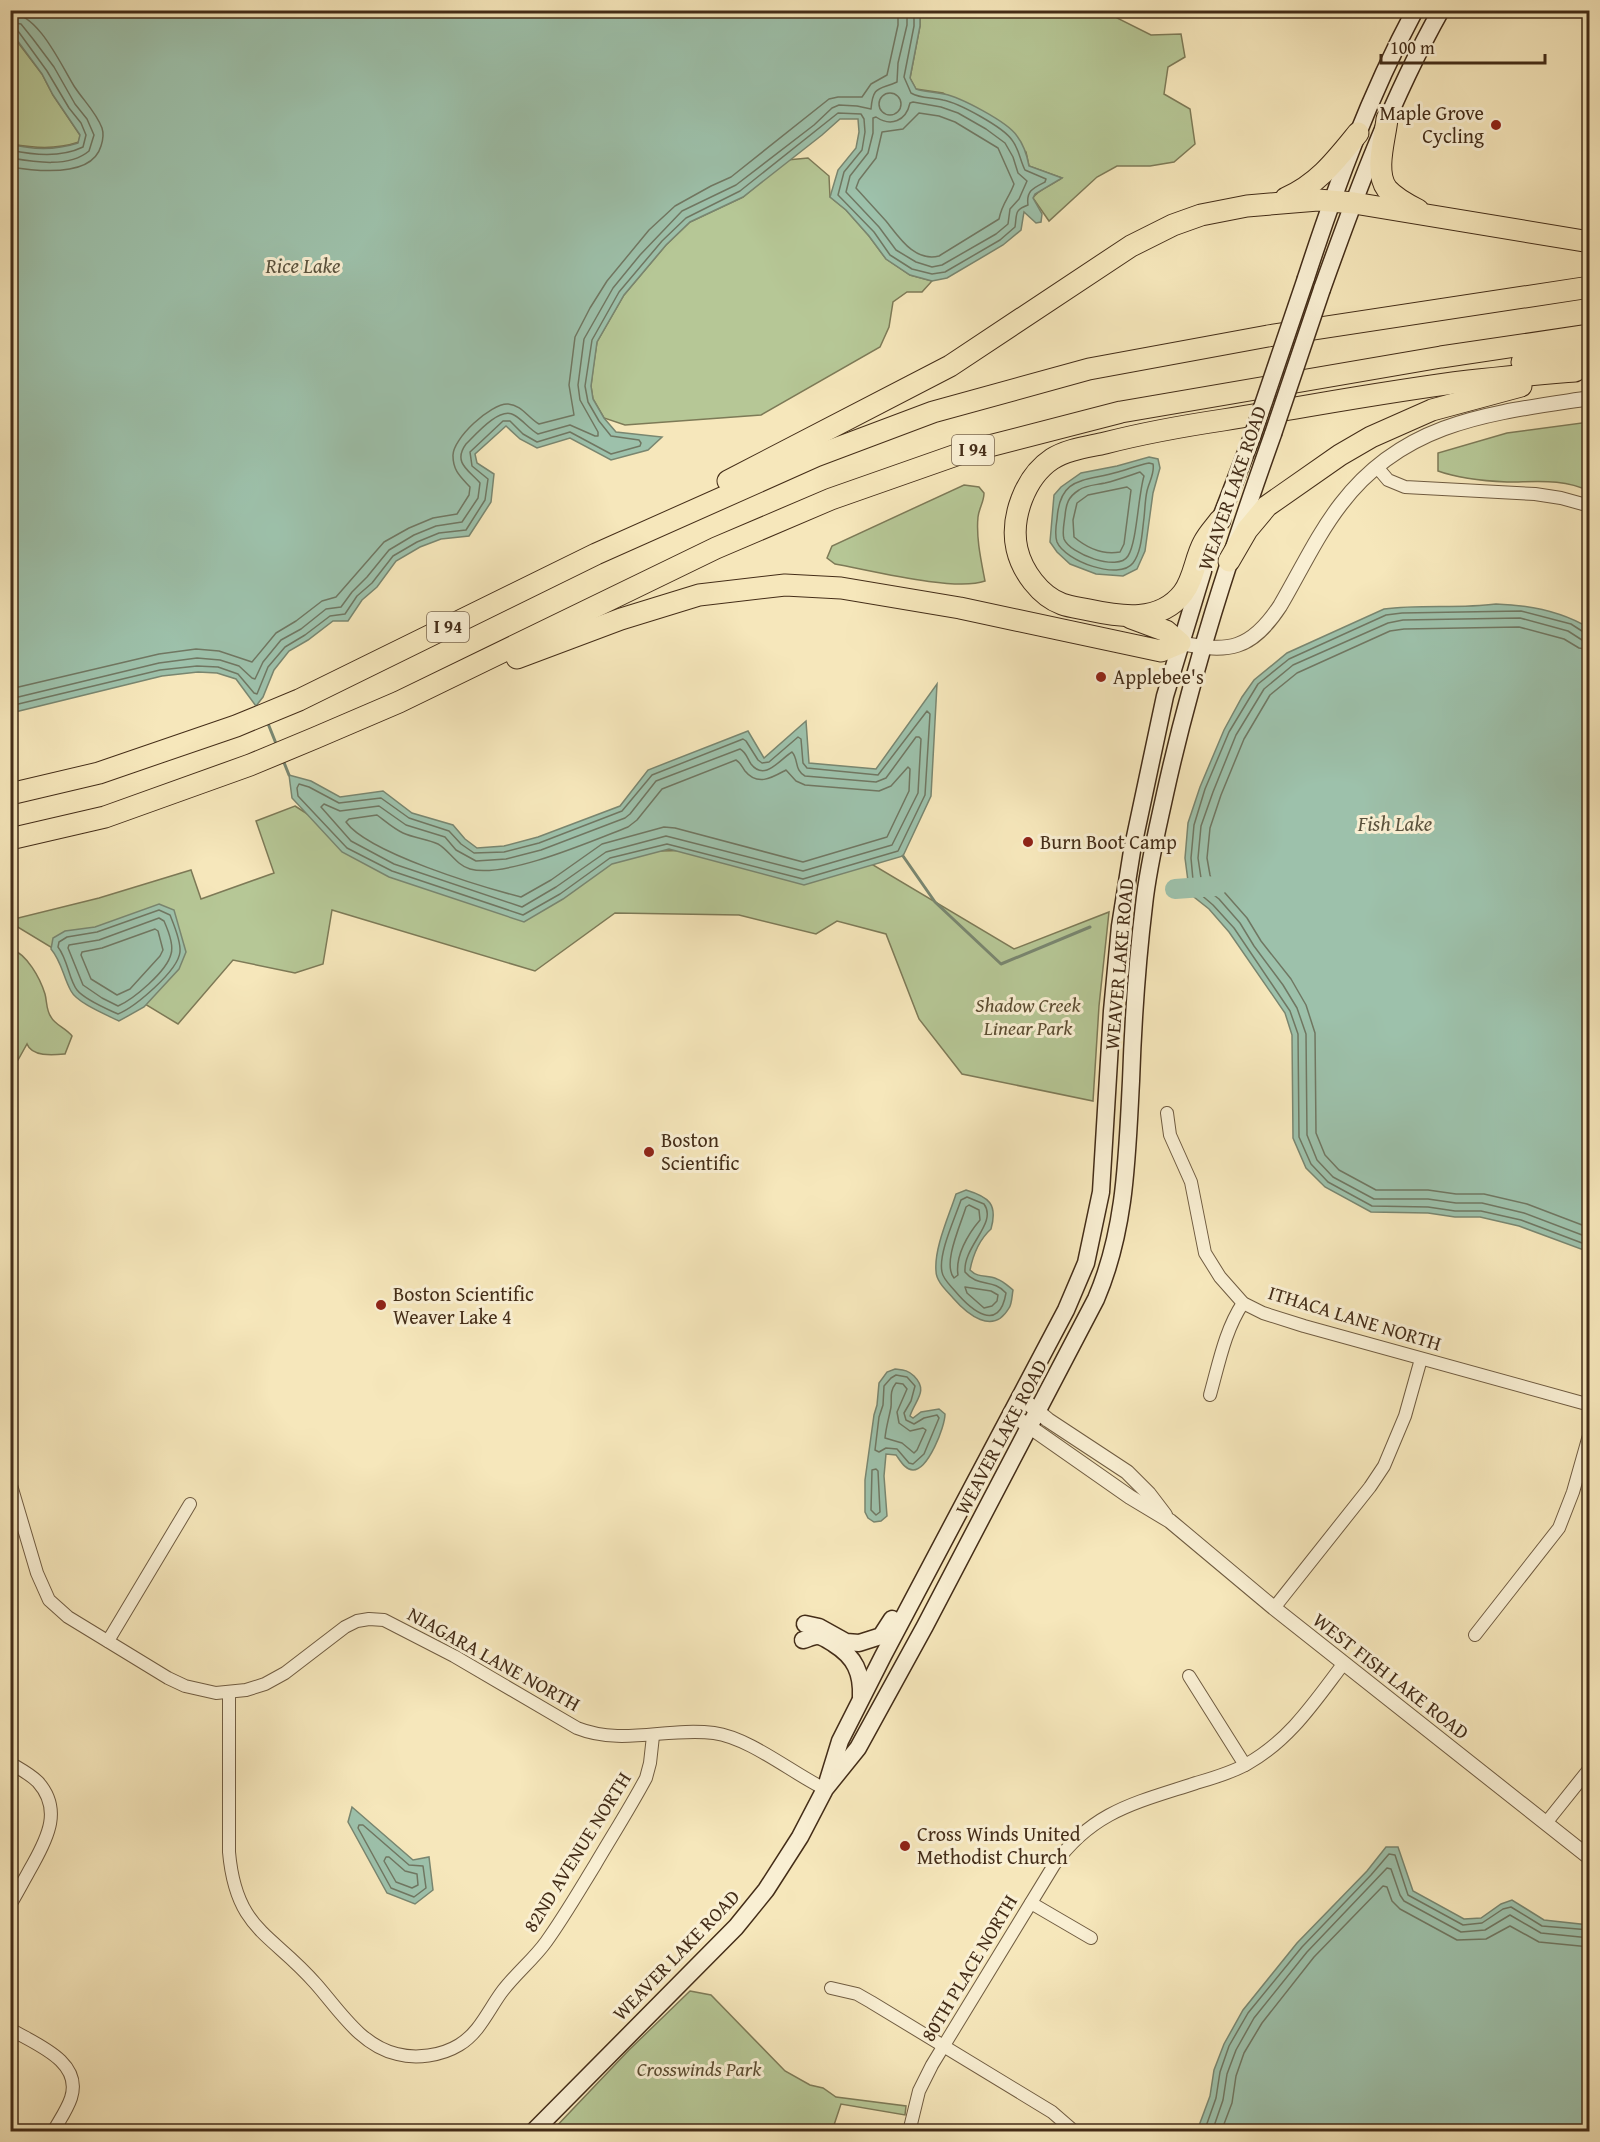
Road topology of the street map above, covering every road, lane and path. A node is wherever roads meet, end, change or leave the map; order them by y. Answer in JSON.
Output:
{"nodes":[{"id":1,"x":1415,"y":10,"type":"edge"},
{"id":2,"x":1441,"y":10,"type":"edge"},
{"id":3,"x":1388,"y":119,"type":"junction"},
{"id":4,"x":1358,"y":133,"type":"junction"},
{"id":5,"x":1331,"y":201,"type":"junction"},
{"id":6,"x":1353,"y":203,"type":"junction"},
{"id":7,"x":1272,"y":204,"type":"junction"},
{"id":8,"x":1426,"y":215,"type":"junction"},
{"id":9,"x":1590,"y":242,"type":"edge"},
{"id":10,"x":1590,"y":287,"type":"edge"},
{"id":11,"x":1590,"y":335,"type":"edge"},
{"id":12,"x":1590,"y":352,"type":"edge"},
{"id":13,"x":1582,"y":369,"type":"edge"},
{"id":14,"x":1590,"y":398,"type":"edge"},
{"id":15,"x":1377,"y":467,"type":"junction"},
{"id":16,"x":1590,"y":506,"type":"edge"},
{"id":17,"x":1220,"y":520,"type":"junction"},
{"id":18,"x":596,"y":554,"type":"junction"},
{"id":19,"x":1229,"y":561,"type":"junction"},
{"id":20,"x":1061,"y":604,"type":"junction"},
{"id":21,"x":1124,"y":616,"type":"junction"},
{"id":22,"x":1180,"y":643,"type":"junction"},
{"id":23,"x":1203,"y":648,"type":"junction"},
{"id":24,"x":399,"y":702,"type":"junction"},
{"id":25,"x":10,"y":794,"type":"edge"},
{"id":26,"x":105,"y":817,"type":"junction"},
{"id":27,"x":10,"y":839,"type":"edge"},
{"id":28,"x":10,"y":849,"type":"edge"},
{"id":29,"x":1167,"y":1113,"type":"dead end"},
{"id":30,"x":1243,"y":1303,"type":"junction"},
{"id":31,"x":1421,"y":1359,"type":"junction"},
{"id":32,"x":1210,"y":1395,"type":"dead end"},
{"id":33,"x":1019,"y":1396,"type":"junction"},
{"id":34,"x":1590,"y":1405,"type":"edge"},
{"id":35,"x":1038,"y":1412,"type":"junction"},
{"id":36,"x":1010,"y":1413,"type":"junction"},
{"id":37,"x":1029,"y":1428,"type":"junction"},
{"id":38,"x":1590,"y":1432,"type":"edge"},
{"id":39,"x":10,"y":1482,"type":"edge"},
{"id":40,"x":190,"y":1504,"type":"dead end"},
{"id":41,"x":1170,"y":1521,"type":"junction"},
{"id":42,"x":922,"y":1581,"type":"junction"},
{"id":43,"x":1274,"y":1608,"type":"junction"},
{"id":44,"x":1475,"y":1635,"type":"dead end"},
{"id":45,"x":108,"y":1641,"type":"junction"},
{"id":46,"x":1344,"y":1663,"type":"junction"},
{"id":47,"x":1189,"y":1676,"type":"dead end"},
{"id":48,"x":229,"y":1693,"type":"junction"},
{"id":49,"x":861,"y":1699,"type":"junction"},
{"id":50,"x":653,"y":1736,"type":"junction"},
{"id":51,"x":10,"y":1763,"type":"edge"},
{"id":52,"x":1245,"y":1765,"type":"junction"},
{"id":53,"x":1590,"y":1768,"type":"edge"},
{"id":54,"x":825,"y":1789,"type":"junction"},
{"id":55,"x":1546,"y":1823,"type":"junction"},
{"id":56,"x":1590,"y":1858,"type":"edge"},
{"id":57,"x":1031,"y":1903,"type":"junction"},
{"id":58,"x":10,"y":1905,"type":"edge"},
{"id":59,"x":1091,"y":1938,"type":"dead end"},
{"id":60,"x":831,"y":1988,"type":"dead end"},
{"id":61,"x":10,"y":2029,"type":"edge"},
{"id":62,"x":944,"y":2046,"type":"junction"},
{"id":63,"x":52,"y":2132,"type":"edge"},
{"id":64,"x":533,"y":2132,"type":"edge"},
{"id":65,"x":909,"y":2132,"type":"edge"},
{"id":66,"x":1075,"y":2132,"type":"edge"}],
"edges":[{"from":1,"to":4,"type":"main road","name":"WEAVER LAKE ROAD"},
{"from":2,"to":3,"type":"main road","name":"WEAVER LAKE ROAD"},
{"from":3,"to":6,"type":"main road","name":"WEAVER LAKE ROAD"},
{"from":3,"to":8,"type":"highway"},
{"from":4,"to":5,"type":"main road","name":"WEAVER LAKE ROAD"},
{"from":4,"to":7,"type":"highway"},
{"from":5,"to":6,"type":"highway"},
{"from":5,"to":7,"type":"highway"},
{"from":5,"to":17,"type":"main road","name":"WEAVER LAKE ROAD","bridge":true},
{"from":6,"to":8,"type":"highway"},
{"from":6,"to":19,"type":"main road","name":"WEAVER LAKE ROAD","bridge":true},
{"from":7,"to":18,"type":"highway"},
{"from":8,"to":9,"type":"highway"},
{"from":10,"to":18,"type":"highway","number":"I 94"},
{"from":11,"to":24,"type":"highway","number":"I 94"},
{"from":12,"to":20,"type":"highway"},
{"from":13,"to":19,"type":"highway"},
{"from":13,"to":20,"type":"highway"},
{"from":14,"to":15,"type":"street"},
{"from":15,"to":16,"type":"street"},
{"from":15,"to":23,"type":"street"},
{"from":17,"to":21,"type":"highway"},
{"from":17,"to":22,"type":"main road","name":"WEAVER LAKE ROAD"},
{"from":18,"to":25,"type":"highway","number":"I 94"},
{"from":19,"to":23,"type":"main road","name":"WEAVER LAKE ROAD"},
{"from":20,"to":21,"type":"highway"},
{"from":21,"to":22,"type":"highway"},
{"from":22,"to":23,"type":"street"},
{"from":22,"to":24,"type":"highway"},
{"from":22,"to":33,"type":"main road","name":"WEAVER LAKE ROAD"},
{"from":23,"to":35,"type":"main road","name":"WEAVER LAKE ROAD"},
{"from":24,"to":26,"type":"highway","number":"I 94"},
{"from":26,"to":27,"type":"highway","number":"I 94"},
{"from":26,"to":28,"type":"highway"},
{"from":29,"to":30,"type":"street","name":"ITHACA LANE NORTH"},
{"from":30,"to":31,"type":"street","name":"ITHACA LANE NORTH"},
{"from":30,"to":32,"type":"street"},
{"from":31,"to":34,"type":"street","name":"ITHACA LANE NORTH"},
{"from":31,"to":43,"type":"street"},
{"from":33,"to":35,"type":"street","name":"WEST FISH LAKE ROAD"},
{"from":33,"to":36,"type":"main road","name":"WEAVER LAKE ROAD"},
{"from":35,"to":37,"type":"main road","name":"WEAVER LAKE ROAD"},
{"from":35,"to":41,"type":"street","name":"WEST FISH LAKE ROAD"},
{"from":36,"to":37,"type":"street","name":"WEST FISH LAKE ROAD"},
{"from":36,"to":42,"type":"main road","name":"WEAVER LAKE ROAD"},
{"from":37,"to":41,"type":"street","name":"WEST FISH LAKE ROAD"},
{"from":37,"to":54,"type":"main road","name":"WEAVER LAKE ROAD"},
{"from":38,"to":44,"type":"street"},
{"from":39,"to":45,"type":"street","name":"NIAGARA LANE NORTH"},
{"from":40,"to":45,"type":"street"},
{"from":41,"to":43,"type":"street","name":"WEST FISH LAKE ROAD"},
{"from":42,"to":49,"type":"main road","name":"WEAVER LAKE ROAD"},
{"from":42,"to":49,"type":"main road"},
{"from":43,"to":46,"type":"street","name":"WEST FISH LAKE ROAD"},
{"from":45,"to":48,"type":"street","name":"NIAGARA LANE NORTH"},
{"from":46,"to":52,"type":"street","name":"80TH PLACE NORTH"},
{"from":46,"to":55,"type":"street","name":"WEST FISH LAKE ROAD"},
{"from":47,"to":52,"type":"street"},
{"from":48,"to":50,"type":"street","name":"NIAGARA LANE NORTH"},
{"from":48,"to":50,"type":"street","name":"82ND AVENUE NORTH"},
{"from":49,"to":54,"type":"main road","name":"WEAVER LAKE ROAD"},
{"from":50,"to":54,"type":"street","name":"NIAGARA LANE NORTH"},
{"from":51,"to":58,"type":"street"},
{"from":52,"to":57,"type":"street","name":"80TH PLACE NORTH"},
{"from":53,"to":55,"type":"street"},
{"from":54,"to":64,"type":"main road","name":"WEAVER LAKE ROAD"},
{"from":55,"to":56,"type":"street","name":"WEST FISH LAKE ROAD"},
{"from":57,"to":59,"type":"street"},
{"from":57,"to":62,"type":"street","name":"80TH PLACE NORTH"},
{"from":60,"to":62,"type":"street"},
{"from":61,"to":63,"type":"street"},
{"from":62,"to":65,"type":"street","name":"80TH PLACE NORTH"},
{"from":62,"to":66,"type":"street"}]}
